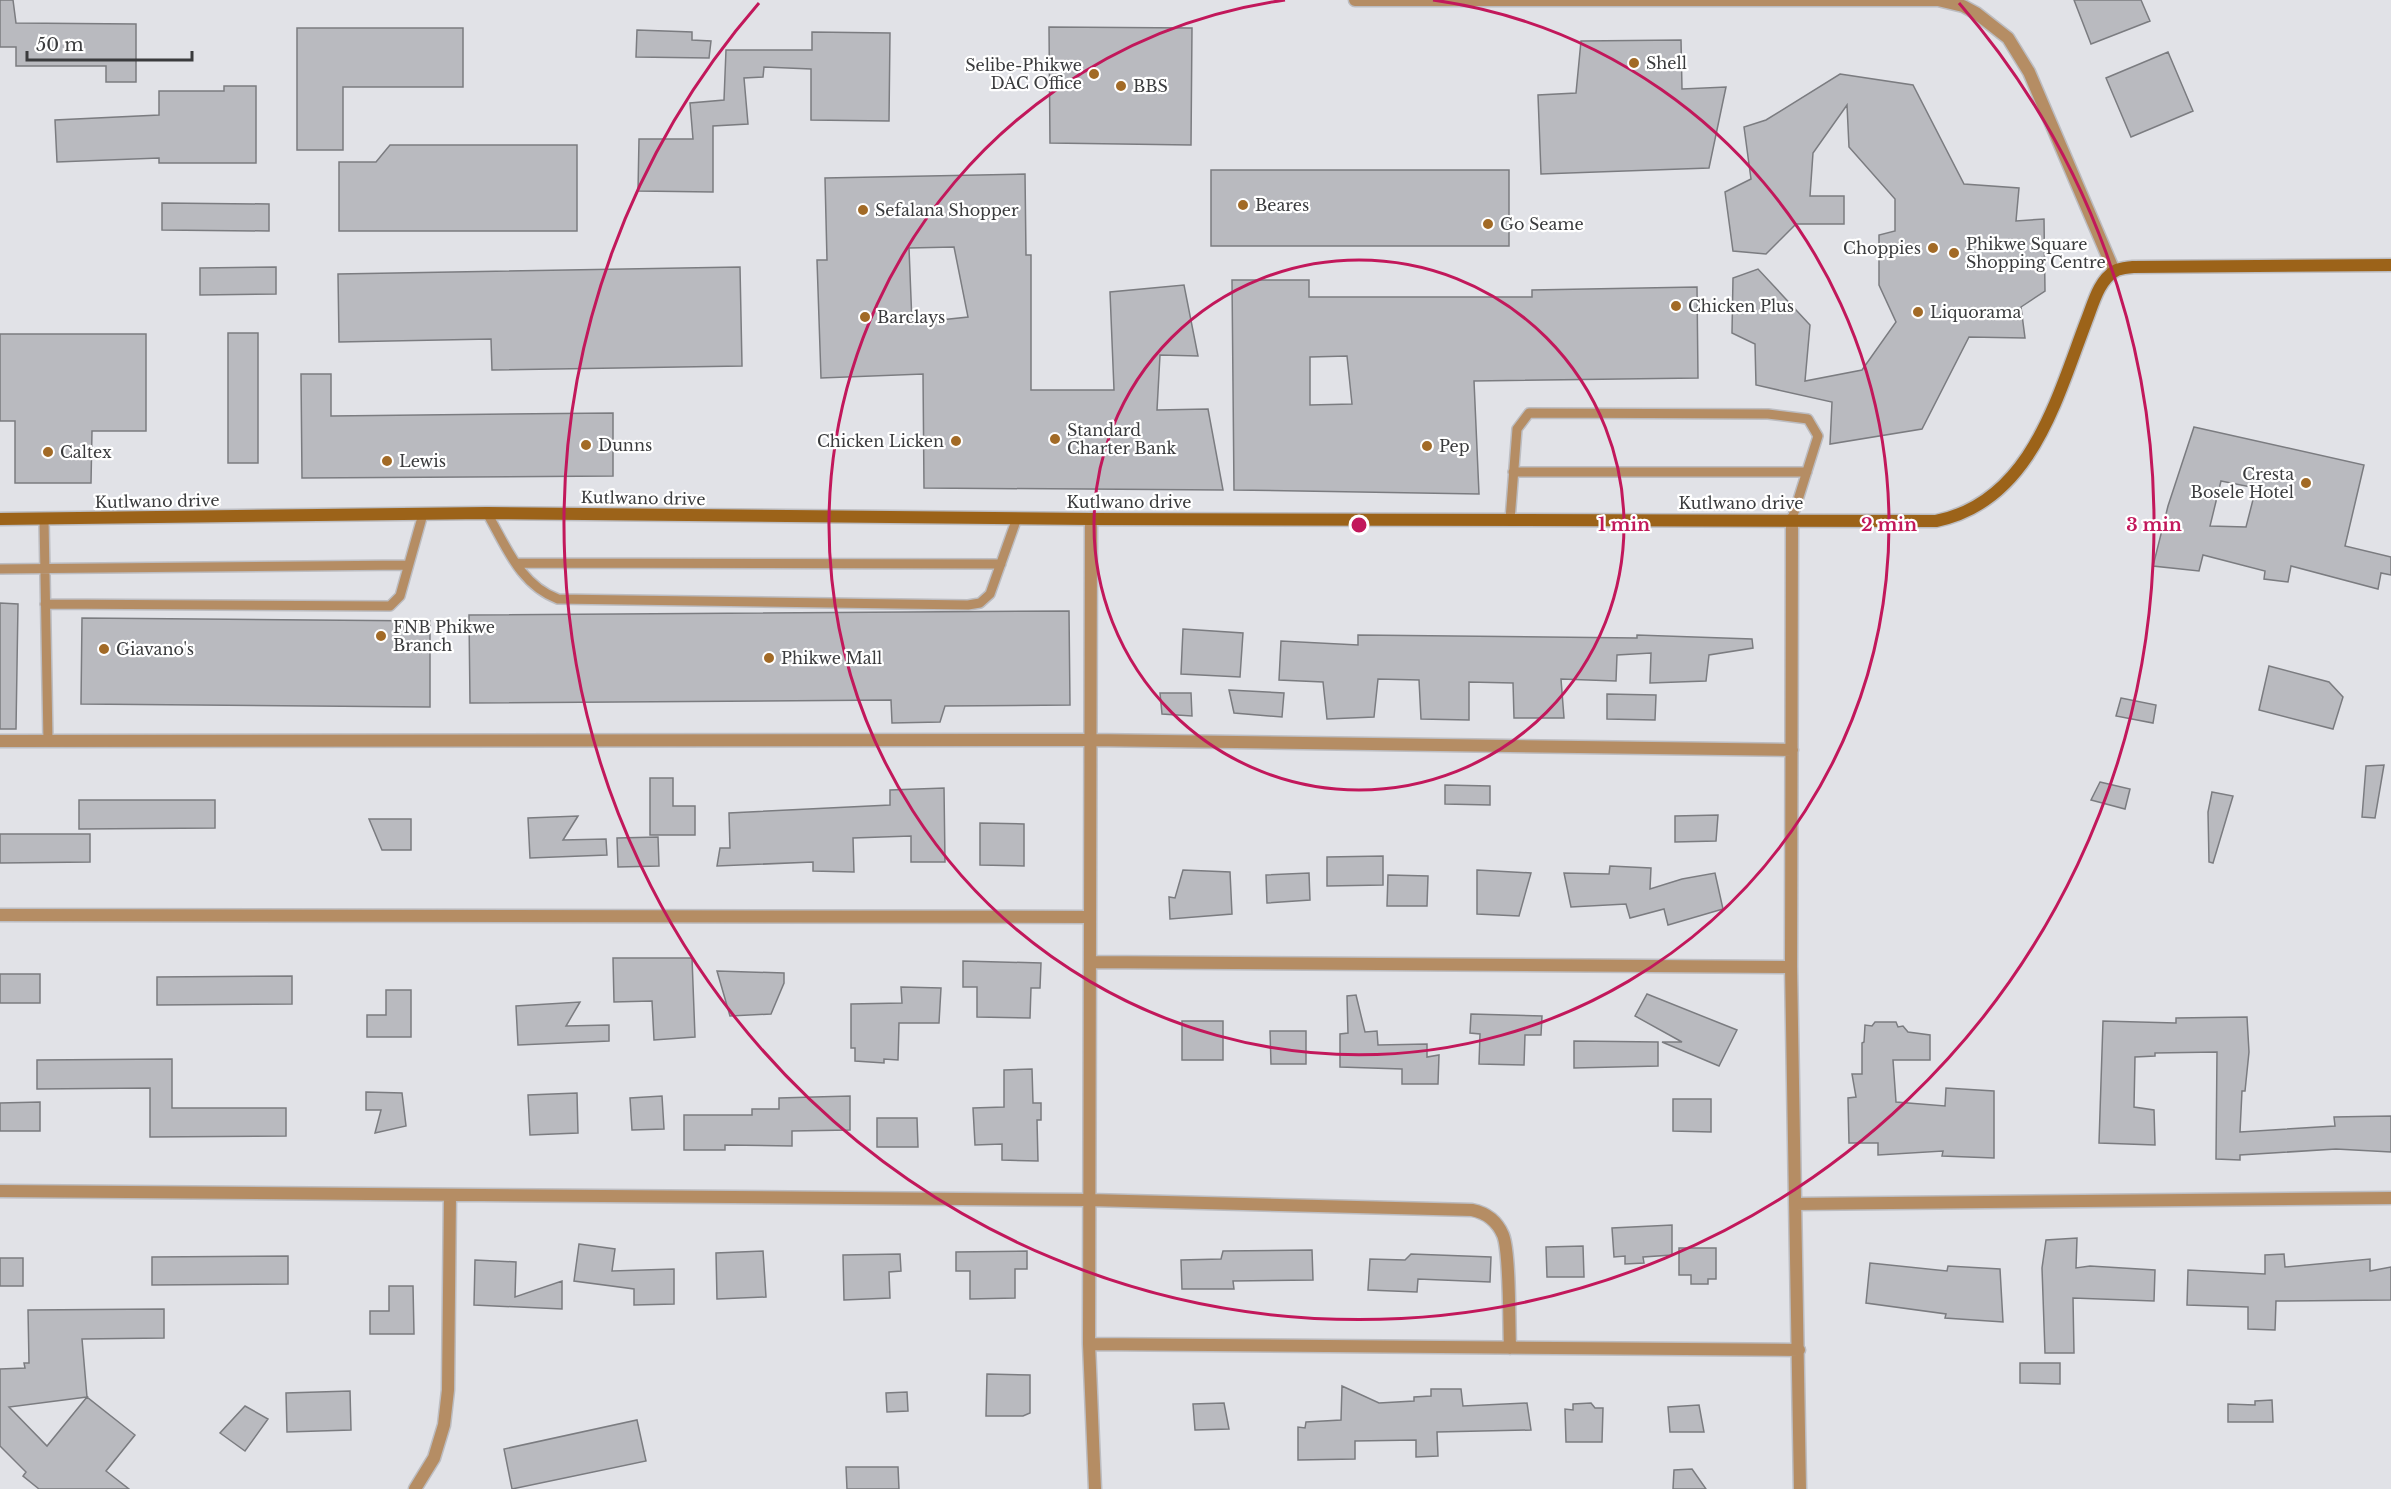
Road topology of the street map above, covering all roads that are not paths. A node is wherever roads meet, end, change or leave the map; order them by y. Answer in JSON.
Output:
{"nodes":[{"id":1,"x":1355,"y":0,"type":"edge"},
{"id":2,"x":1795,"y":0,"type":"edge"},
{"id":3,"x":2391,"y":265,"type":"edge"},
{"id":4,"x":2114,"y":271,"type":"junction"},
{"id":5,"x":1513,"y":472,"type":"junction"},
{"id":6,"x":1807,"y":472,"type":"junction"},
{"id":7,"x":487,"y":513,"type":"junction"},
{"id":8,"x":423,"y":514,"type":"junction"},
{"id":9,"x":1017,"y":518,"type":"junction"},
{"id":10,"x":0,"y":519,"type":"edge"},
{"id":11,"x":44,"y":519,"type":"junction"},
{"id":12,"x":1091,"y":519,"type":"junction"},
{"id":13,"x":1792,"y":519,"type":"junction"},
{"id":14,"x":1510,"y":520,"type":"junction"},
{"id":15,"x":516,"y":562,"type":"junction"},
{"id":16,"x":1001,"y":564,"type":"junction"},
{"id":17,"x":408,"y":565,"type":"junction"},
{"id":18,"x":0,"y":569,"type":"edge"},
{"id":19,"x":45,"y":570,"type":"junction"},
{"id":20,"x":45,"y":604,"type":"junction"},
{"id":21,"x":1090,"y":740,"type":"junction"},
{"id":22,"x":0,"y":741,"type":"edge"},
{"id":23,"x":48,"y":741,"type":"junction"},
{"id":24,"x":1792,"y":750,"type":"junction"},
{"id":25,"x":0,"y":915,"type":"edge"},
{"id":26,"x":1090,"y":917,"type":"junction"},
{"id":27,"x":1090,"y":962,"type":"junction"},
{"id":28,"x":1791,"y":967,"type":"junction"},
{"id":29,"x":0,"y":1191,"type":"edge"},
{"id":30,"x":450,"y":1195,"type":"junction"},
{"id":31,"x":2391,"y":1198,"type":"edge"},
{"id":32,"x":1090,"y":1200,"type":"junction"},
{"id":33,"x":1795,"y":1204,"type":"junction"},
{"id":34,"x":1089,"y":1344,"type":"junction"},
{"id":35,"x":1510,"y":1348,"type":"junction"},
{"id":36,"x":1799,"y":1350,"type":"junction"},
{"id":37,"x":415,"y":1489,"type":"edge"},
{"id":38,"x":1095,"y":1489,"type":"edge"},
{"id":39,"x":1800,"y":1489,"type":"edge"}],
"edges":[{"from":1,"to":2,"type":"street"},
{"from":2,"to":4,"type":"street"},
{"from":3,"to":4,"type":"street"},
{"from":4,"to":13,"type":"street","name":"Kutlwano drive"},
{"from":5,"to":6,"type":"lane"},
{"from":5,"to":6,"type":"lane"},
{"from":5,"to":14,"type":"lane"},
{"from":6,"to":13,"type":"lane"},
{"from":7,"to":8,"type":"street","name":"Kutlwano drive"},
{"from":7,"to":9,"type":"street","name":"Kutlwano drive"},
{"from":7,"to":15,"type":"lane"},
{"from":8,"to":11,"type":"street","name":"Kutlwano drive"},
{"from":8,"to":17,"type":"lane"},
{"from":9,"to":12,"type":"street","name":"Kutlwano drive"},
{"from":9,"to":16,"type":"lane"},
{"from":10,"to":11,"type":"street","name":"Kutlwano drive"},
{"from":11,"to":19,"type":"lane"},
{"from":12,"to":14,"type":"street","name":"Kutlwano drive"},
{"from":12,"to":21,"type":"street"},
{"from":13,"to":14,"type":"street","name":"Kutlwano drive"},
{"from":13,"to":24,"type":"street"},
{"from":15,"to":16,"type":"lane"},
{"from":15,"to":16,"type":"lane"},
{"from":17,"to":19,"type":"lane"},
{"from":17,"to":20,"type":"lane"},
{"from":18,"to":19,"type":"lane"},
{"from":19,"to":20,"type":"lane"},
{"from":20,"to":23,"type":"lane"},
{"from":21,"to":23,"type":"street"},
{"from":21,"to":24,"type":"street"},
{"from":21,"to":26,"type":"street"},
{"from":22,"to":23,"type":"street"},
{"from":24,"to":28,"type":"street"},
{"from":25,"to":26,"type":"street"},
{"from":26,"to":27,"type":"street"},
{"from":27,"to":28,"type":"street"},
{"from":27,"to":32,"type":"street"},
{"from":28,"to":33,"type":"street"},
{"from":29,"to":30,"type":"street"},
{"from":30,"to":32,"type":"street"},
{"from":30,"to":37,"type":"street"},
{"from":31,"to":33,"type":"street"},
{"from":32,"to":34,"type":"street"},
{"from":32,"to":35,"type":"street"},
{"from":33,"to":36,"type":"street"},
{"from":34,"to":35,"type":"street"},
{"from":34,"to":38,"type":"street"},
{"from":35,"to":36,"type":"street"},
{"from":36,"to":39,"type":"street"}]}
